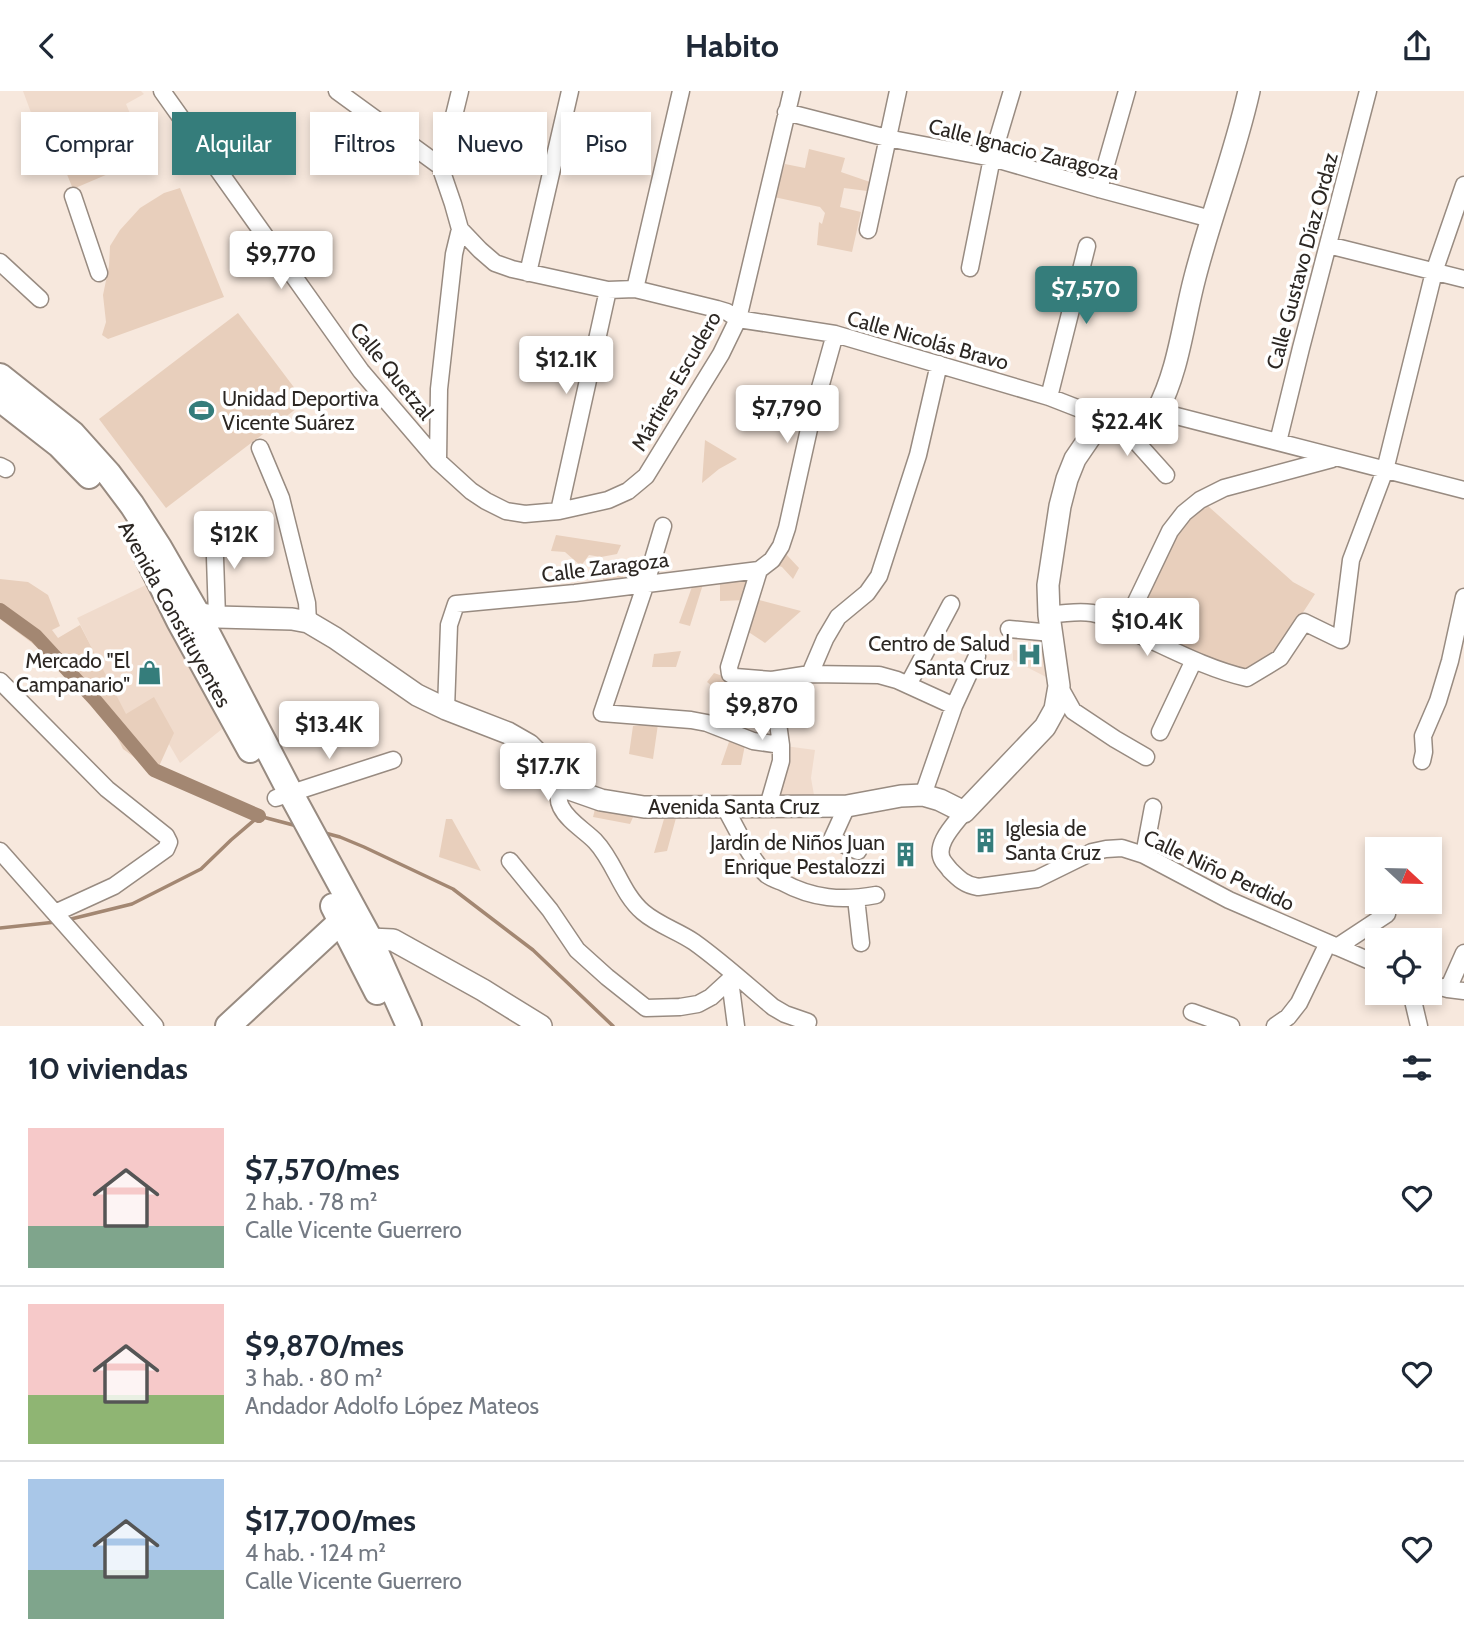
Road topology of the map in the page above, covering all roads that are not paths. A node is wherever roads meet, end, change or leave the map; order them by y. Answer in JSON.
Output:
{"nodes":[{"id":1,"x":162,"y":91,"type":"edge"},
{"id":2,"x":337,"y":91,"type":"edge"},
{"id":3,"x":460,"y":91,"type":"edge"},
{"id":4,"x":570,"y":91,"type":"edge"},
{"id":5,"x":792,"y":91,"type":"edge"},
{"id":6,"x":898,"y":91,"type":"edge"},
{"id":7,"x":1012,"y":91,"type":"edge"},
{"id":8,"x":1127,"y":91,"type":"edge"},
{"id":9,"x":1249,"y":91,"type":"edge"},
{"id":10,"x":1368,"y":91,"type":"edge"},
{"id":11,"x":680,"y":97,"type":"edge"},
{"id":12,"x":354,"y":98,"type":"edge"},
{"id":13,"x":786,"y":111,"type":"junction"},
{"id":14,"x":455,"y":112,"type":"edge"},
{"id":15,"x":887,"y":138,"type":"junction"},
{"id":16,"x":992,"y":158,"type":"junction"},
{"id":17,"x":433,"y":160,"type":"edge"},
{"id":18,"x":443,"y":175,"type":"edge"},
{"id":19,"x":1464,"y":185,"type":"edge"},
{"id":20,"x":1100,"y":189,"type":"junction"},
{"id":21,"x":73,"y":196,"type":"dead end"},
{"id":22,"x":1211,"y":219,"type":"junction"},
{"id":23,"x":460,"y":229,"type":"junction"},
{"id":24,"x":868,"y":230,"type":"dead end"},
{"id":25,"x":1087,"y":246,"type":"dead end"},
{"id":26,"x":1328,"y":246,"type":"junction"},
{"id":27,"x":0,"y":262,"type":"edge"},
{"id":28,"x":970,"y":268,"type":"dead end"},
{"id":29,"x":1434,"y":272,"type":"junction"},
{"id":30,"x":99,"y":273,"type":"dead end"},
{"id":31,"x":528,"y":273,"type":"junction"},
{"id":32,"x":1464,"y":279,"type":"edge"},
{"id":33,"x":635,"y":289,"type":"junction"},
{"id":34,"x":608,"y":290,"type":"junction"},
{"id":35,"x":40,"y":299,"type":"dead end"},
{"id":36,"x":738,"y":319,"type":"junction"},
{"id":37,"x":835,"y":334,"type":"junction"},
{"id":38,"x":939,"y":364,"type":"junction"},
{"id":39,"x":0,"y":376,"type":"edge"},
{"id":40,"x":1049,"y":397,"type":"junction"},
{"id":41,"x":0,"y":399,"type":"edge"},
{"id":42,"x":1157,"y":411,"type":"junction"},
{"id":43,"x":1108,"y":417,"type":"junction"},
{"id":44,"x":1278,"y":442,"type":"junction"},
{"id":45,"x":260,"y":448,"type":"dead end"},
{"id":46,"x":1334,"y":458,"type":"junction"},
{"id":47,"x":438,"y":461,"type":"junction"},
{"id":48,"x":1385,"y":470,"type":"junction"},
{"id":49,"x":1166,"y":475,"type":"dead end"},
{"id":50,"x":1464,"y":490,"type":"edge"},
{"id":51,"x":559,"y":511,"type":"junction"},
{"id":52,"x":663,"y":526,"type":"dead end"},
{"id":53,"x":214,"y":527,"type":"dead end"},
{"id":54,"x":759,"y":570,"type":"junction"},
{"id":55,"x":646,"y":583,"type":"junction"},
{"id":56,"x":1464,"y":597,"type":"edge"},
{"id":57,"x":951,"y":604,"type":"dead end"},
{"id":58,"x":198,"y":617,"type":"junction"},
{"id":59,"x":309,"y":622,"type":"junction"},
{"id":60,"x":1050,"y":624,"type":"junction"},
{"id":61,"x":1124,"y":627,"type":"junction"},
{"id":62,"x":1009,"y":629,"type":"dead end"},
{"id":63,"x":977,"y":656,"type":"dead end"},
{"id":64,"x":1194,"y":660,"type":"junction"},
{"id":65,"x":1457,"y":662,"type":"edge"},
{"id":66,"x":810,"y":674,"type":"junction"},
{"id":67,"x":772,"y":680,"type":"junction"},
{"id":68,"x":0,"y":681,"type":"edge"},
{"id":69,"x":908,"y":685,"type":"junction"},
{"id":70,"x":1059,"y":686,"type":"junction"},
{"id":71,"x":954,"y":706,"type":"junction"},
{"id":72,"x":446,"y":709,"type":"junction"},
{"id":73,"x":1160,"y":732,"type":"dead end"},
{"id":74,"x":781,"y":745,"type":"junction"},
{"id":75,"x":1146,"y":757,"type":"dead end"},
{"id":76,"x":393,"y":760,"type":"dead end"},
{"id":77,"x":1422,"y":761,"type":"dead end"},
{"id":78,"x":561,"y":786,"type":"junction"},
{"id":79,"x":923,"y":795,"type":"junction"},
{"id":80,"x":286,"y":801,"type":"junction"},
{"id":81,"x":724,"y":806,"type":"junction"},
{"id":82,"x":768,"y":806,"type":"junction"},
{"id":83,"x":847,"y":806,"type":"junction"},
{"id":84,"x":1153,"y":807,"type":"dead end"},
{"id":85,"x":964,"y":812,"type":"junction"},
{"id":86,"x":0,"y":851,"type":"edge"},
{"id":87,"x":858,"y":851,"type":"dead end"},
{"id":88,"x":1144,"y":855,"type":"junction"},
{"id":89,"x":510,"y":861,"type":"dead end"},
{"id":90,"x":876,"y":895,"type":"dead end"},
{"id":91,"x":856,"y":898,"type":"junction"},
{"id":92,"x":1387,"y":914,"type":"dead end"},
{"id":93,"x":347,"y":915,"type":"junction"},
{"id":94,"x":63,"y":922,"type":"junction"},
{"id":95,"x":861,"y":943,"type":"dead end"},
{"id":96,"x":362,"y":944,"type":"junction"},
{"id":97,"x":1332,"y":945,"type":"junction"},
{"id":98,"x":1464,"y":953,"type":"edge"},
{"id":99,"x":1365,"y":959,"type":"edge"},
{"id":100,"x":732,"y":977,"type":"junction"},
{"id":101,"x":1456,"y":990,"type":"edge"},
{"id":102,"x":1414,"y":1005,"type":"edge"},
{"id":103,"x":1192,"y":1012,"type":"dead end"},
{"id":104,"x":808,"y":1022,"type":"dead end"},
{"id":105,"x":155,"y":1026,"type":"edge"},
{"id":106,"x":228,"y":1026,"type":"edge"},
{"id":107,"x":394,"y":1026,"type":"edge"},
{"id":108,"x":409,"y":1026,"type":"edge"},
{"id":109,"x":541,"y":1026,"type":"edge"},
{"id":110,"x":736,"y":1026,"type":"edge"},
{"id":111,"x":1231,"y":1026,"type":"edge"},
{"id":112,"x":1275,"y":1026,"type":"edge"},
{"id":113,"x":1419,"y":1026,"type":"edge"}],
"edges":[{"from":1,"to":47,"type":"street","name":"Calle Quetzal"},
{"from":2,"to":12,"type":"street"},
{"from":3,"to":14,"type":"street"},
{"from":4,"to":31,"type":"street"},
{"from":5,"to":13,"type":"street","name":"Mártires Escudero"},
{"from":6,"to":15,"type":"street"},
{"from":7,"to":16,"type":"street"},
{"from":8,"to":20,"type":"street"},
{"from":9,"to":22,"type":"street"},
{"from":10,"to":26,"type":"street","name":"Calle Gustavo Díaz Ordaz"},
{"from":11,"to":33,"type":"street"},
{"from":12,"to":17,"type":"street"},
{"from":13,"to":15,"type":"street","name":"Calle Ignacio Zaragoza"},
{"from":13,"to":36,"type":"street","name":"Mártires Escudero"},
{"from":15,"to":16,"type":"street","name":"Calle Ignacio Zaragoza"},
{"from":15,"to":24,"type":"street"},
{"from":16,"to":20,"type":"street","name":"Calle Ignacio Zaragoza"},
{"from":16,"to":28,"type":"street"},
{"from":18,"to":23,"type":"street"},
{"from":19,"to":29,"type":"street"},
{"from":20,"to":22,"type":"street","name":"Calle Ignacio Zaragoza"},
{"from":21,"to":30,"type":"street"},
{"from":22,"to":42,"type":"street"},
{"from":23,"to":31,"type":"street","name":"Calle Nicolás Bravo"},
{"from":23,"to":47,"type":"street"},
{"from":25,"to":40,"type":"street"},
{"from":26,"to":29,"type":"street"},
{"from":26,"to":44,"type":"street","name":"Calle Gustavo Díaz Ordaz"},
{"from":27,"to":35,"type":"street"},
{"from":29,"to":32,"type":"street"},
{"from":29,"to":48,"type":"street"},
{"from":31,"to":34,"type":"street","name":"Calle Nicolás Bravo"},
{"from":33,"to":34,"type":"street","name":"Calle Nicolás Bravo"},
{"from":33,"to":36,"type":"street","name":"Calle Nicolás Bravo"},
{"from":34,"to":51,"type":"street"},
{"from":36,"to":37,"type":"street","name":"Calle Nicolás Bravo"},
{"from":36,"to":51,"type":"street","name":"Mártires Escudero"},
{"from":37,"to":38,"type":"street","name":"Calle Nicolás Bravo"},
{"from":37,"to":54,"type":"street"},
{"from":38,"to":40,"type":"street","name":"Calle Nicolás Bravo"},
{"from":38,"to":66,"type":"street"},
{"from":39,"to":58,"type":"main road","name":"Avenida Constituyentes"},
{"from":40,"to":43,"type":"street","name":"Calle Nicolás Bravo"},
{"from":41,"to":58,"type":"main road","name":"Avenida Constituyentes"},
{"from":42,"to":43,"type":"street"},
{"from":42,"to":44,"type":"street"},
{"from":43,"to":49,"type":"street"},
{"from":43,"to":60,"type":"street"},
{"from":44,"to":46,"type":"street"},
{"from":45,"to":59,"type":"street"},
{"from":46,"to":48,"type":"street"},
{"from":46,"to":61,"type":"street"},
{"from":47,"to":51,"type":"street","name":"Calle Quetzal"},
{"from":48,"to":50,"type":"street"},
{"from":48,"to":64,"type":"street"},
{"from":52,"to":55,"type":"street"},
{"from":53,"to":58,"type":"street"},
{"from":54,"to":55,"type":"street","name":"Calle Zaragoza"},
{"from":54,"to":67,"type":"street"},
{"from":55,"to":72,"type":"street","name":"Calle Zaragoza"},
{"from":55,"to":74,"type":"street"},
{"from":56,"to":65,"type":"street"},
{"from":57,"to":69,"type":"street"},
{"from":58,"to":59,"type":"street"},
{"from":58,"to":80,"type":"main road","name":"Avenida Constituyentes"},
{"from":59,"to":72,"type":"street"},
{"from":60,"to":61,"type":"street"},
{"from":60,"to":62,"type":"street"},
{"from":60,"to":70,"type":"street"},
{"from":61,"to":64,"type":"street"},
{"from":63,"to":71,"type":"street"},
{"from":64,"to":73,"type":"street"},
{"from":65,"to":77,"type":"street"},
{"from":66,"to":67,"type":"street"},
{"from":66,"to":69,"type":"street"},
{"from":67,"to":74,"type":"street"},
{"from":68,"to":94,"type":"street"},
{"from":69,"to":71,"type":"street"},
{"from":70,"to":75,"type":"street"},
{"from":70,"to":85,"type":"street"},
{"from":71,"to":79,"type":"street"},
{"from":72,"to":78,"type":"street"},
{"from":74,"to":82,"type":"street"},
{"from":76,"to":80,"type":"street"},
{"from":78,"to":81,"type":"street","name":"Avenida Santa Cruz"},
{"from":78,"to":100,"type":"street"},
{"from":79,"to":83,"type":"street","name":"Avenida Santa Cruz"},
{"from":79,"to":85,"type":"street","name":"Avenida Santa Cruz"},
{"from":80,"to":93,"type":"main road","name":"Avenida Constituyentes"},
{"from":81,"to":82,"type":"street","name":"Avenida Santa Cruz"},
{"from":81,"to":91,"type":"street"},
{"from":82,"to":83,"type":"street","name":"Avenida Santa Cruz"},
{"from":83,"to":87,"type":"street"},
{"from":84,"to":88,"type":"street"},
{"from":85,"to":88,"type":"street","name":"Calle Niño Perdido"},
{"from":86,"to":94,"type":"street"},
{"from":88,"to":97,"type":"street","name":"Calle Niño Perdido"},
{"from":89,"to":100,"type":"street"},
{"from":90,"to":91,"type":"street"},
{"from":91,"to":95,"type":"street"},
{"from":92,"to":97,"type":"street"},
{"from":93,"to":96,"type":"main road","name":"Avenida Constituyentes"},
{"from":93,"to":106,"type":"main road"},
{"from":94,"to":105,"type":"street"},
{"from":96,"to":107,"type":"main road"},
{"from":96,"to":108,"type":"main road"},
{"from":96,"to":109,"type":"street"},
{"from":97,"to":99,"type":"street","name":"Calle Niño Perdido"},
{"from":97,"to":112,"type":"street"},
{"from":98,"to":101,"type":"street"},
{"from":100,"to":104,"type":"street"},
{"from":100,"to":110,"type":"street"},
{"from":102,"to":113,"type":"street"},
{"from":103,"to":111,"type":"street"}]}
